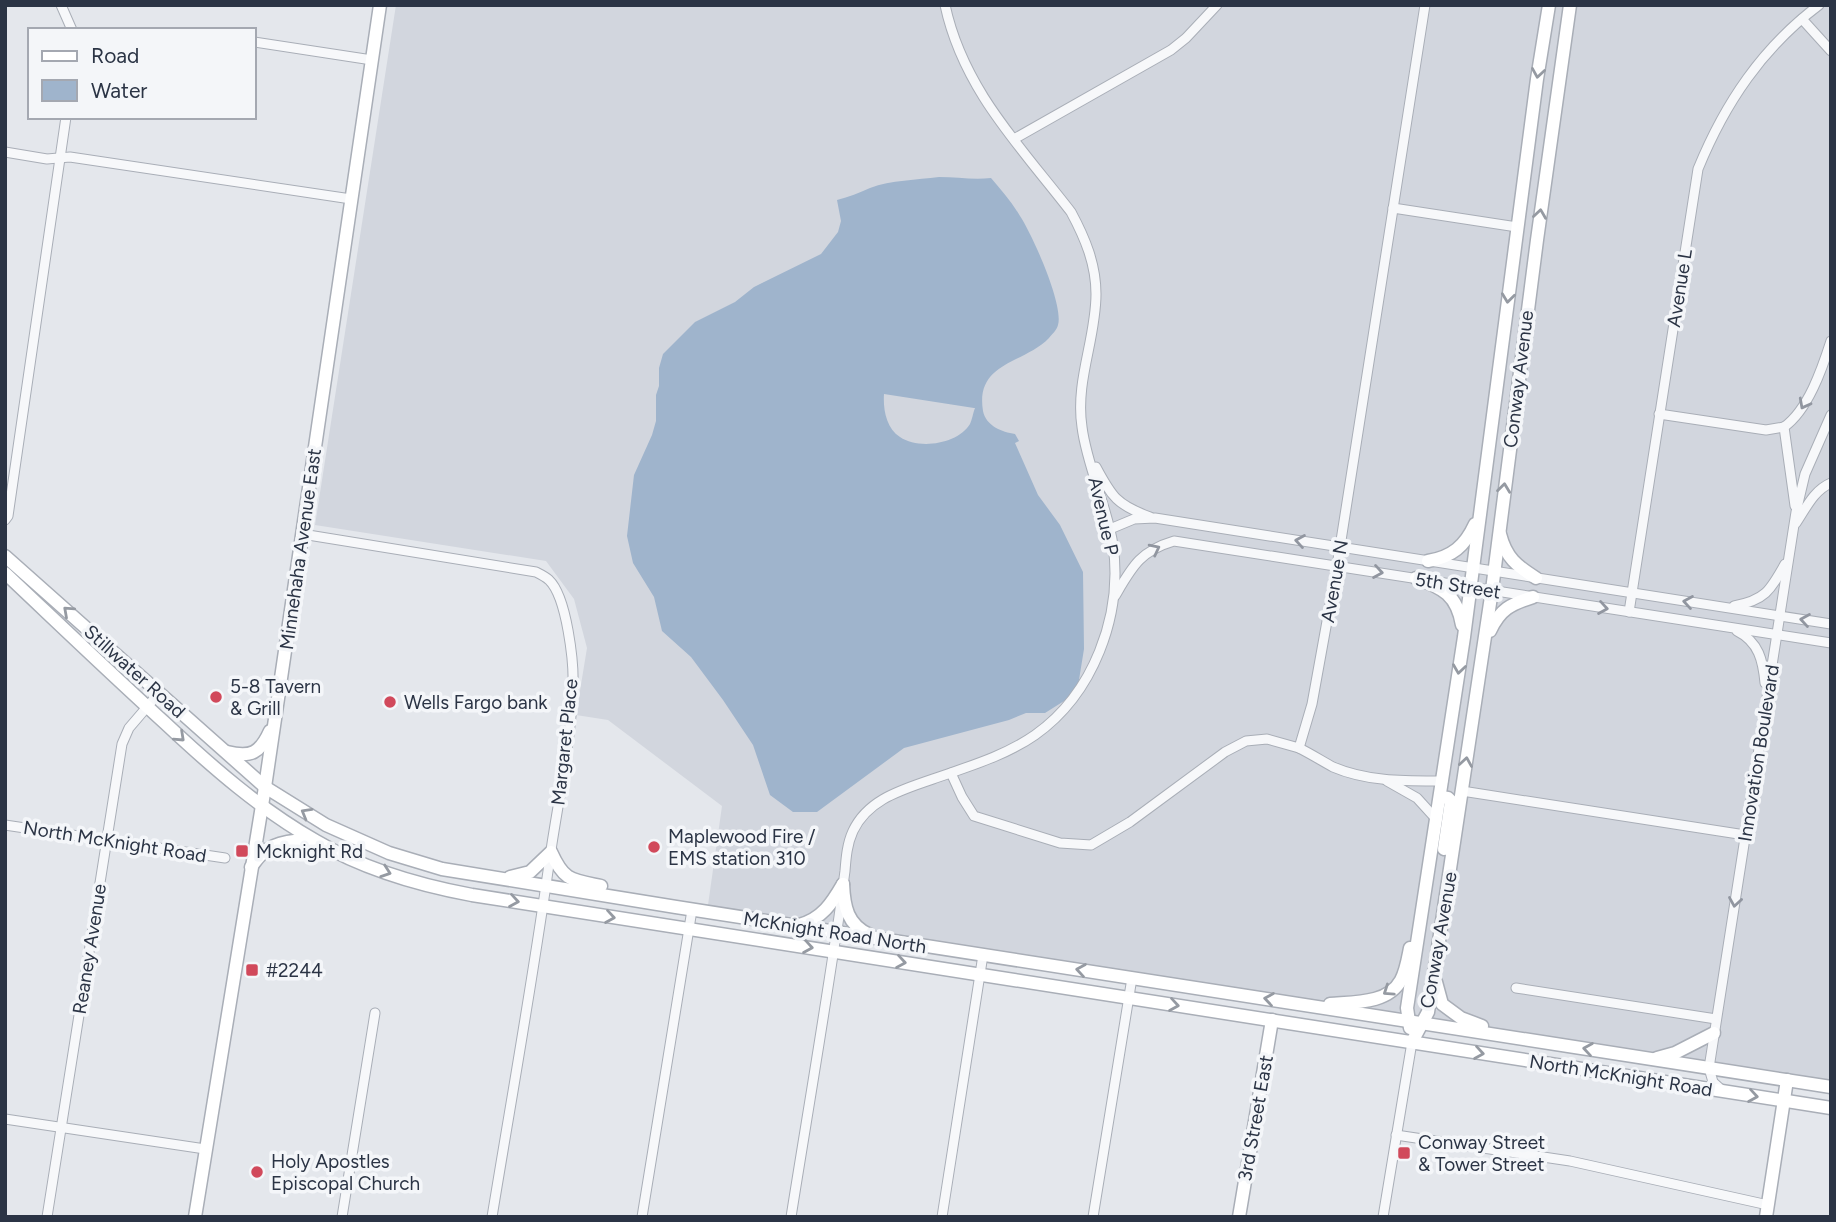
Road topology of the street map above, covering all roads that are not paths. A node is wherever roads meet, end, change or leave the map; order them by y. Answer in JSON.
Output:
{"nodes":[{"id":1,"x":61,"y":5,"type":"edge"},
{"id":2,"x":380,"y":5,"type":"edge"},
{"id":3,"x":945,"y":5,"type":"edge"},
{"id":4,"x":1217,"y":5,"type":"edge"},
{"id":5,"x":1425,"y":5,"type":"edge"},
{"id":6,"x":1549,"y":5,"type":"edge"},
{"id":7,"x":1570,"y":5,"type":"edge"},
{"id":8,"x":1819,"y":5,"type":"edge"},
{"id":9,"x":1802,"y":19,"type":"junction"},
{"id":10,"x":71,"y":28,"type":"edge"},
{"id":11,"x":256,"y":43,"type":"edge"},
{"id":12,"x":1831,"y":51,"type":"edge"},
{"id":13,"x":372,"y":60,"type":"junction"},
{"id":14,"x":66,"y":119,"type":"edge"},
{"id":15,"x":1014,"y":139,"type":"junction"},
{"id":16,"x":5,"y":152,"type":"edge"},
{"id":17,"x":60,"y":158,"type":"junction"},
{"id":18,"x":351,"y":199,"type":"junction"},
{"id":19,"x":1393,"y":208,"type":"junction"},
{"id":20,"x":1517,"y":227,"type":"junction"},
{"id":21,"x":1831,"y":341,"type":"edge"},
{"id":22,"x":1659,"y":414,"type":"junction"},
{"id":23,"x":1831,"y":415,"type":"edge"},
{"id":24,"x":1784,"y":427,"type":"junction"},
{"id":25,"x":1087,"y":450,"type":"junction"},
{"id":26,"x":1831,"y":483,"type":"edge"},
{"id":27,"x":1796,"y":512,"type":"junction"},
{"id":28,"x":1480,"y":514,"type":"junction"},
{"id":29,"x":304,"y":515,"type":"junction"},
{"id":30,"x":1155,"y":518,"type":"junction"},
{"id":31,"x":5,"y":520,"type":"edge"},
{"id":32,"x":1794,"y":526,"type":"junction"},
{"id":33,"x":1110,"y":528,"type":"junction"},
{"id":34,"x":1499,"y":530,"type":"junction"},
{"id":35,"x":302,"y":534,"type":"junction"},
{"id":36,"x":325,"y":537,"type":"junction"},
{"id":37,"x":1340,"y":547,"type":"junction"},
{"id":38,"x":5,"y":556,"type":"edge"},
{"id":39,"x":1789,"y":557,"type":"junction"},
{"id":40,"x":1428,"y":561,"type":"junction"},
{"id":41,"x":1337,"y":566,"type":"junction"},
{"id":42,"x":1473,"y":568,"type":"junction"},
{"id":43,"x":1494,"y":572,"type":"junction"},
{"id":44,"x":5,"y":573,"type":"edge"},
{"id":45,"x":1416,"y":578,"type":"junction"},
{"id":46,"x":1536,"y":578,"type":"junction"},
{"id":47,"x":1471,"y":587,"type":"junction"},
{"id":48,"x":1492,"y":590,"type":"junction"},
{"id":49,"x":1631,"y":593,"type":"junction"},
{"id":50,"x":1533,"y":597,"type":"junction"},
{"id":51,"x":1112,"y":600,"type":"junction"},
{"id":52,"x":1727,"y":608,"type":"junction"},
{"id":53,"x":1629,"y":612,"type":"junction"},
{"id":54,"x":1780,"y":616,"type":"junction"},
{"id":55,"x":1831,"y":624,"type":"edge"},
{"id":56,"x":1729,"y":627,"type":"junction"},
{"id":57,"x":1777,"y":635,"type":"junction"},
{"id":58,"x":1464,"y":637,"type":"junction"},
{"id":59,"x":1831,"y":643,"type":"edge"},
{"id":60,"x":1483,"y":648,"type":"junction"},
{"id":61,"x":159,"y":693,"type":"junction"},
{"id":62,"x":1767,"y":697,"type":"junction"},
{"id":63,"x":147,"y":707,"type":"junction"},
{"id":64,"x":274,"y":721,"type":"junction"},
{"id":65,"x":1299,"y":748,"type":"junction"},
{"id":66,"x":225,"y":752,"type":"junction"},
{"id":67,"x":951,"y":773,"type":"junction"},
{"id":68,"x":1386,"y":780,"type":"junction"},
{"id":69,"x":1443,"y":781,"type":"junction"},
{"id":70,"x":265,"y":787,"type":"junction"},
{"id":71,"x":1462,"y":791,"type":"junction"},
{"id":72,"x":1441,"y":797,"type":"junction"},
{"id":73,"x":261,"y":806,"type":"junction"},
{"id":74,"x":1437,"y":820,"type":"junction"},
{"id":75,"x":5,"y":825,"type":"edge"},
{"id":76,"x":1745,"y":835,"type":"junction"},
{"id":77,"x":106,"y":840,"type":"junction"},
{"id":78,"x":316,"y":842,"type":"junction"},
{"id":79,"x":551,"y":852,"type":"junction"},
{"id":80,"x":225,"y":858,"type":"dead end"},
{"id":81,"x":251,"y":867,"type":"junction"},
{"id":82,"x":496,"y":878,"type":"junction"},
{"id":83,"x":843,"y":884,"type":"junction"},
{"id":84,"x":546,"y":885,"type":"junction"},
{"id":85,"x":624,"y":897,"type":"junction"},
{"id":86,"x":542,"y":906,"type":"junction"},
{"id":87,"x":1424,"y":909,"type":"junction"},
{"id":88,"x":692,"y":910,"type":"junction"},
{"id":89,"x":1443,"y":915,"type":"junction"},
{"id":90,"x":797,"y":926,"type":"junction"},
{"id":91,"x":689,"y":929,"type":"junction"},
{"id":92,"x":837,"y":932,"type":"junction"},
{"id":93,"x":881,"y":939,"type":"junction"},
{"id":94,"x":834,"y":951,"type":"junction"},
{"id":95,"x":983,"y":955,"type":"junction"},
{"id":96,"x":980,"y":974,"type":"junction"},
{"id":97,"x":1434,"y":975,"type":"junction"},
{"id":98,"x":1132,"y":978,"type":"junction"},
{"id":99,"x":1516,"y":988,"type":"dead end"},
{"id":100,"x":1129,"y":998,"type":"junction"},
{"id":101,"x":1312,"y":1006,"type":"junction"},
{"id":102,"x":374,"y":1013,"type":"dead end"},
{"id":103,"x":1716,"y":1019,"type":"junction"},
{"id":104,"x":1272,"y":1020,"type":"junction"},
{"id":105,"x":1415,"y":1022,"type":"junction"},
{"id":106,"x":1714,"y":1033,"type":"junction"},
{"id":107,"x":1523,"y":1039,"type":"junction"},
{"id":108,"x":1412,"y":1042,"type":"junction"},
{"id":109,"x":1653,"y":1059,"type":"junction"},
{"id":110,"x":1709,"y":1068,"type":"junction"},
{"id":111,"x":1787,"y":1080,"type":"junction"},
{"id":112,"x":1831,"y":1087,"type":"edge"},
{"id":113,"x":1723,"y":1091,"type":"junction"},
{"id":114,"x":1784,"y":1101,"type":"junction"},
{"id":115,"x":1831,"y":1108,"type":"edge"},
{"id":116,"x":5,"y":1119,"type":"edge"},
{"id":117,"x":61,"y":1128,"type":"junction"},
{"id":118,"x":1396,"y":1135,"type":"junction"},
{"id":119,"x":205,"y":1149,"type":"junction"},
{"id":120,"x":1767,"y":1211,"type":"edge"},
{"id":121,"x":47,"y":1217,"type":"edge"},
{"id":122,"x":195,"y":1217,"type":"edge"},
{"id":123,"x":342,"y":1217,"type":"edge"},
{"id":124,"x":492,"y":1217,"type":"edge"},
{"id":125,"x":642,"y":1217,"type":"edge"},
{"id":126,"x":791,"y":1217,"type":"edge"},
{"id":127,"x":942,"y":1217,"type":"edge"},
{"id":128,"x":1093,"y":1217,"type":"edge"},
{"id":129,"x":1239,"y":1217,"type":"edge"},
{"id":130,"x":1383,"y":1217,"type":"edge"}],
"edges":[{"from":1,"to":10,"type":"street"},
{"from":2,"to":13,"type":"main road","name":"Minnehaha Avenue East"},
{"from":3,"to":15,"type":"street","name":"Avenue P"},
{"from":4,"to":15,"type":"street"},
{"from":5,"to":19,"type":"street","name":"Avenue N"},
{"from":6,"to":20,"type":"main road","name":"Conway Avenue","one_way":true},
{"from":34,"to":7,"type":"main road","name":"Conway Avenue","one_way":true},
{"from":8,"to":9,"type":"street","name":"Avenue L"},
{"from":9,"to":12,"type":"street"},
{"from":9,"to":22,"type":"street","name":"Avenue L"},
{"from":11,"to":13,"type":"street"},
{"from":13,"to":18,"type":"main road","name":"Minnehaha Avenue East"},
{"from":14,"to":17,"type":"street"},
{"from":15,"to":25,"type":"street","name":"Avenue P"},
{"from":16,"to":17,"type":"street"},
{"from":17,"to":18,"type":"street"},
{"from":17,"to":31,"type":"street"},
{"from":18,"to":29,"type":"main road","name":"Minnehaha Avenue East"},
{"from":19,"to":20,"type":"street"},
{"from":19,"to":37,"type":"street","name":"Avenue N"},
{"from":20,"to":28,"type":"main road","name":"Conway Avenue","one_way":true},
{"from":21,"to":24,"type":"street","one_way":true},
{"from":22,"to":24,"type":"street"},
{"from":22,"to":49,"type":"street","name":"Avenue L"},
{"from":23,"to":27,"type":"street","name":"Innovation Boulevard"},
{"from":24,"to":27,"type":"street"},
{"from":25,"to":30,"type":"street"},
{"from":25,"to":33,"type":"street","name":"Avenue P"},
{"from":26,"to":32,"type":"street"},
{"from":27,"to":32,"type":"street","name":"Innovation Boulevard"},
{"from":28,"to":40,"type":"main road"},
{"from":28,"to":42,"type":"main road","name":"Conway Avenue"},
{"from":29,"to":35,"type":"main road","name":"Minnehaha Avenue East"},
{"from":29,"to":36,"type":"street"},
{"from":30,"to":33,"type":"street","name":"5th Street"},
{"from":37,"to":30,"type":"street","name":"5th Street","one_way":true},
{"from":32,"to":39,"type":"street","name":"Innovation Boulevard"},
{"from":33,"to":51,"type":"street","name":"Avenue P"},
{"from":34,"to":43,"type":"main road","name":"Conway Avenue"},
{"from":34,"to":46,"type":"main road"},
{"from":35,"to":36,"type":"street","name":"Margaret Place"},
{"from":35,"to":64,"type":"main road","name":"Minnehaha Avenue East"},
{"from":36,"to":79,"type":"street","name":"Margaret Place"},
{"from":37,"to":40,"type":"street","name":"5th Street"},
{"from":37,"to":41,"type":"street","name":"Avenue N"},
{"from":61,"to":38,"type":"main road","name":"Stillwater Road","one_way":true},
{"from":39,"to":52,"type":"street"},
{"from":39,"to":54,"type":"street","name":"Innovation Boulevard"},
{"from":40,"to":42,"type":"street","name":"5th Street"},
{"from":41,"to":45,"type":"street","name":"5th Street","one_way":true},
{"from":51,"to":41,"type":"street","name":"5th Street","one_way":true},
{"from":41,"to":65,"type":"street","name":"Avenue N"},
{"from":42,"to":43,"type":"street","name":"5th Street"},
{"from":42,"to":47,"type":"main road","name":"Conway Avenue"},
{"from":43,"to":46,"type":"street","name":"5th Street"},
{"from":43,"to":48,"type":"main road","name":"Conway Avenue"},
{"from":44,"to":63,"type":"main road","name":"Stillwater Road"},
{"from":45,"to":47,"type":"street","name":"5th Street"},
{"from":45,"to":58,"type":"main road"},
{"from":46,"to":49,"type":"street","name":"5th Street"},
{"from":47,"to":48,"type":"street","name":"5th Street"},
{"from":47,"to":58,"type":"main road","name":"Conway Avenue"},
{"from":48,"to":50,"type":"street","name":"5th Street"},
{"from":48,"to":60,"type":"main road","name":"Conway Avenue"},
{"from":52,"to":49,"type":"street","name":"5th Street","one_way":true},
{"from":49,"to":53,"type":"street","name":"Avenue L"},
{"from":50,"to":53,"type":"street","name":"5th Street","one_way":true},
{"from":50,"to":60,"type":"main road"},
{"from":51,"to":67,"type":"street","name":"Avenue P"},
{"from":52,"to":54,"type":"street","name":"5th Street"},
{"from":53,"to":56,"type":"street","name":"5th Street"},
{"from":55,"to":54,"type":"street","name":"5th Street","one_way":true},
{"from":54,"to":57,"type":"street","name":"Innovation Boulevard"},
{"from":56,"to":57,"type":"street","name":"5th Street"},
{"from":56,"to":62,"type":"street"},
{"from":57,"to":59,"type":"street","name":"5th Street"},
{"from":57,"to":62,"type":"street","name":"Innovation Boulevard"},
{"from":58,"to":69,"type":"main road","name":"Conway Avenue","one_way":true},
{"from":71,"to":60,"type":"main road","name":"Conway Avenue","one_way":true},
{"from":61,"to":63,"type":"street","name":"Reaney Avenue"},
{"from":61,"to":66,"type":"main road","name":"Stillwater Road"},
{"from":62,"to":76,"type":"street","name":"Innovation Boulevard"},
{"from":63,"to":73,"type":"main road","name":"Stillwater Road","one_way":true},
{"from":63,"to":77,"type":"street","name":"Reaney Avenue"},
{"from":64,"to":66,"type":"main road"},
{"from":64,"to":70,"type":"main road","name":"Minnehaha Avenue East"},
{"from":65,"to":67,"type":"street"},
{"from":65,"to":68,"type":"street"},
{"from":66,"to":70,"type":"main road","name":"Stillwater Road"},
{"from":67,"to":83,"type":"street","name":"Avenue P"},
{"from":68,"to":69,"type":"street"},
{"from":68,"to":74,"type":"street"},
{"from":69,"to":72,"type":"main road","name":"Conway Avenue"},
{"from":70,"to":73,"type":"main road","name":"Minnehaha Avenue East"},
{"from":82,"to":70,"type":"main road","name":"McKnight Road North","one_way":true},
{"from":71,"to":76,"type":"street"},
{"from":71,"to":89,"type":"main road","name":"Conway Avenue"},
{"from":72,"to":74,"type":"main road","name":"Conway Avenue"},
{"from":72,"to":89,"type":"main road"},
{"from":73,"to":78,"type":"main road","name":"McKnight Road North"},
{"from":73,"to":81,"type":"main road","name":"Minnehaha Avenue East"},
{"from":74,"to":87,"type":"main road","name":"Conway Avenue"},
{"from":75,"to":77,"type":"street","name":"North McKnight Road"},
{"from":76,"to":103,"type":"street","name":"Innovation Boulevard","one_way":true},
{"from":77,"to":80,"type":"street","name":"North McKnight Road"},
{"from":77,"to":117,"type":"street","name":"Reaney Avenue"},
{"from":78,"to":81,"type":"main road"},
{"from":78,"to":86,"type":"main road","name":"McKnight Road North","one_way":true},
{"from":79,"to":82,"type":"main road"},
{"from":79,"to":84,"type":"street","name":"Margaret Place"},
{"from":79,"to":85,"type":"main road"},
{"from":81,"to":119,"type":"main road","name":"Minnehaha Avenue East"},
{"from":82,"to":84,"type":"main road","name":"McKnight Road North"},
{"from":83,"to":90,"type":"main road"},
{"from":83,"to":92,"type":"street","name":"Avenue P"},
{"from":83,"to":93,"type":"main road"},
{"from":84,"to":85,"type":"main road","name":"McKnight Road North"},
{"from":84,"to":86,"type":"street","name":"Margaret Place"},
{"from":85,"to":88,"type":"main road","name":"McKnight Road North"},
{"from":86,"to":91,"type":"main road","name":"McKnight Road North","one_way":true},
{"from":86,"to":124,"type":"street","name":"Margaret Place"},
{"from":87,"to":101,"type":"main road","one_way":true},
{"from":87,"to":105,"type":"main road","name":"Conway Avenue"},
{"from":88,"to":90,"type":"main road","name":"McKnight Road North"},
{"from":88,"to":91,"type":"street"},
{"from":89,"to":97,"type":"main road","name":"Conway Avenue"},
{"from":90,"to":92,"type":"main road","name":"McKnight Road North"},
{"from":91,"to":94,"type":"main road","name":"McKnight Road North","one_way":true},
{"from":91,"to":125,"type":"street"},
{"from":92,"to":93,"type":"main road","name":"McKnight Road North"},
{"from":92,"to":94,"type":"street","name":"Avenue P"},
{"from":93,"to":95,"type":"main road","name":"McKnight Road North"},
{"from":94,"to":96,"type":"main road","name":"McKnight Road North","one_way":true},
{"from":94,"to":126,"type":"street","name":"Avenue P"},
{"from":95,"to":96,"type":"street"},
{"from":98,"to":95,"type":"main road","name":"McKnight Road North","one_way":true},
{"from":96,"to":100,"type":"main road","name":"McKnight Road North"},
{"from":96,"to":127,"type":"street"},
{"from":97,"to":105,"type":"main road","name":"Conway Avenue"},
{"from":97,"to":107,"type":"main road"},
{"from":98,"to":100,"type":"street"},
{"from":101,"to":98,"type":"main road","name":"McKnight Road North","one_way":true},
{"from":99,"to":103,"type":"street"},
{"from":100,"to":104,"type":"main road","name":"McKnight Road North","one_way":true},
{"from":100,"to":128,"type":"street"},
{"from":101,"to":105,"type":"main road","name":"McKnight Road North"},
{"from":102,"to":123,"type":"street"},
{"from":103,"to":106,"type":"street","name":"Innovation Boulevard"},
{"from":104,"to":108,"type":"main road","name":"McKnight Road North"},
{"from":104,"to":129,"type":"main road","name":"3rd Street East"},
{"from":105,"to":107,"type":"main road","name":"North McKnight Road"},
{"from":105,"to":108,"type":"main road","name":"Conway Avenue"},
{"from":106,"to":109,"type":"main road"},
{"from":106,"to":110,"type":"street","name":"Innovation Boulevard"},
{"from":109,"to":107,"type":"main road","name":"North McKnight Road","one_way":true},
{"from":108,"to":113,"type":"main road","name":"North McKnight Road","one_way":true},
{"from":108,"to":118,"type":"street"},
{"from":109,"to":110,"type":"main road","name":"North McKnight Road"},
{"from":110,"to":111,"type":"main road","name":"North McKnight Road"},
{"from":110,"to":113,"type":"street"},
{"from":111,"to":112,"type":"main road","name":"North McKnight Road"},
{"from":111,"to":114,"type":"main road"},
{"from":113,"to":114,"type":"main road","name":"North McKnight Road","one_way":true},
{"from":114,"to":115,"type":"main road","name":"North McKnight Road"},
{"from":114,"to":120,"type":"main road"},
{"from":116,"to":117,"type":"street"},
{"from":117,"to":119,"type":"street"},
{"from":117,"to":121,"type":"street","name":"Reaney Avenue"},
{"from":118,"to":120,"type":"street"},
{"from":118,"to":130,"type":"street"},
{"from":119,"to":122,"type":"main road","name":"Minnehaha Avenue East"}]}
